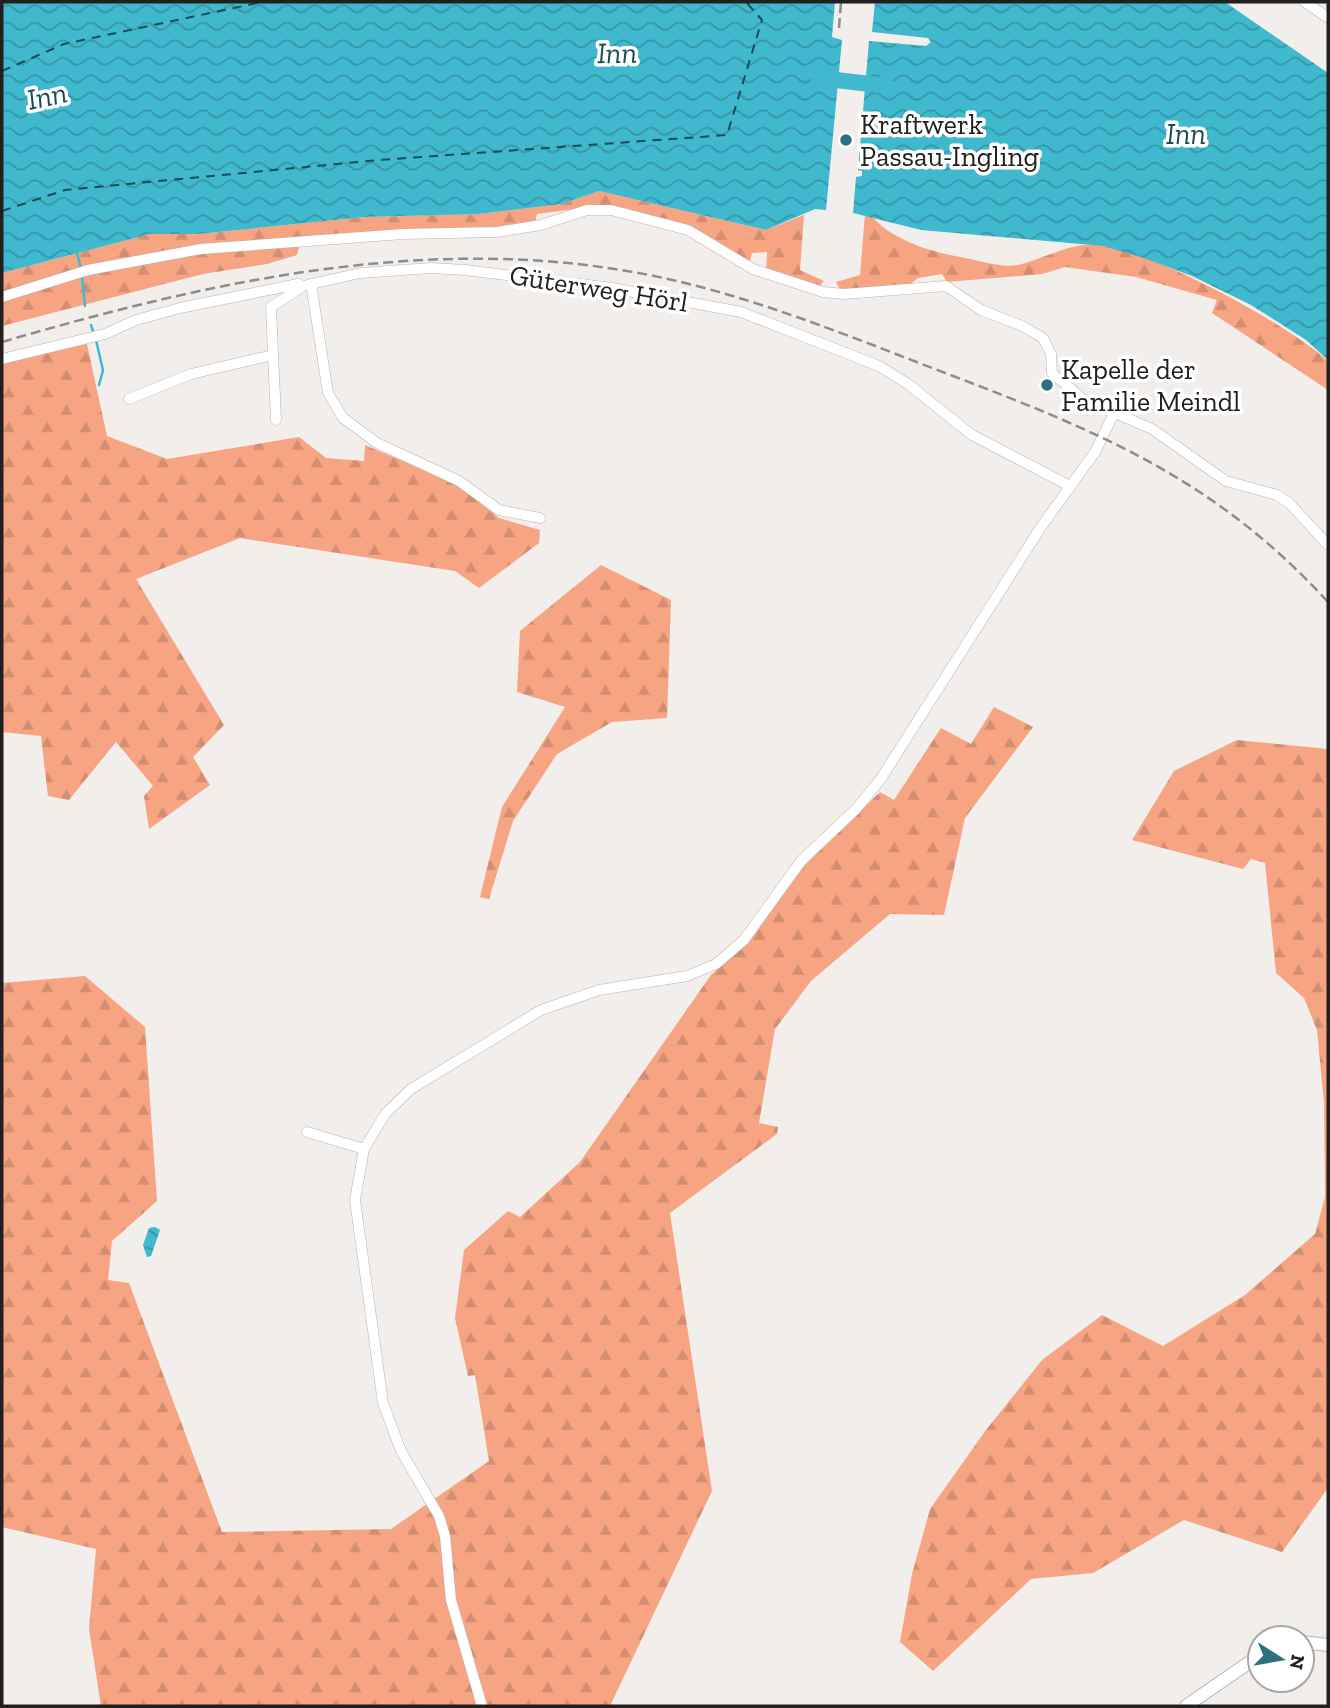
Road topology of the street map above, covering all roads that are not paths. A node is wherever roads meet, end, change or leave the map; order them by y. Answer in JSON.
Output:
{"nodes":[{"id":1,"x":1305,"y":2,"type":"edge"},
{"id":2,"x":1328,"y":18,"type":"edge"},
{"id":3,"x":307,"y":285,"type":"junction"},
{"id":4,"x":2,"y":296,"type":"edge"},
{"id":5,"x":273,"y":355,"type":"junction"},
{"id":6,"x":2,"y":359,"type":"edge"},
{"id":7,"x":129,"y":399,"type":"dead end"},
{"id":8,"x":1114,"y":413,"type":"junction"},
{"id":9,"x":276,"y":419,"type":"dead end"},
{"id":10,"x":1070,"y":486,"type":"junction"},
{"id":11,"x":540,"y":518,"type":"dead end"},
{"id":12,"x":1328,"y":545,"type":"edge"},
{"id":13,"x":307,"y":1132,"type":"dead end"},
{"id":14,"x":364,"y":1149,"type":"junction"},
{"id":15,"x":1246,"y":1665,"type":"edge"},
{"id":16,"x":482,"y":1706,"type":"edge"},
{"id":17,"x":1186,"y":1706,"type":"edge"}],
"edges":[{"from":1,"to":2,"type":"street"},
{"from":3,"to":5,"type":"street"},
{"from":3,"to":6,"type":"street","name":"Güterweg Hörl"},
{"from":3,"to":10,"type":"street","name":"Güterweg Hörl"},
{"from":3,"to":11,"type":"street"},
{"from":4,"to":8,"type":"street"},
{"from":5,"to":7,"type":"street"},
{"from":5,"to":9,"type":"street"},
{"from":8,"to":10,"type":"street"},
{"from":8,"to":12,"type":"street"},
{"from":10,"to":14,"type":"street"},
{"from":13,"to":14,"type":"street"},
{"from":14,"to":16,"type":"street"},
{"from":15,"to":17,"type":"street"}]}
